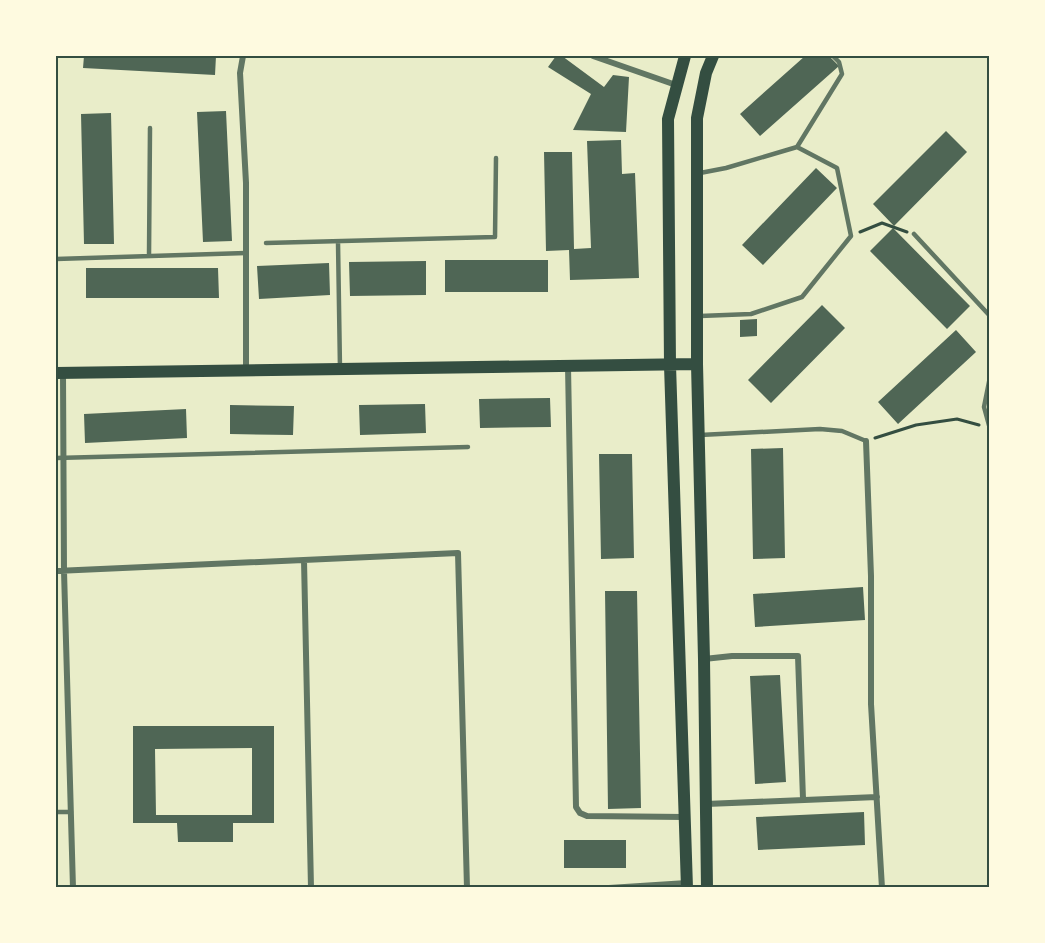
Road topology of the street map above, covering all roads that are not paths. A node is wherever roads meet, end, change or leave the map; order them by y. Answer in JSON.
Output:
{"nodes":[{"id":1,"x":243,"y":56,"type":"edge"},
{"id":2,"x":593,"y":56,"type":"edge"},
{"id":3,"x":685,"y":56,"type":"edge"},
{"id":4,"x":713,"y":56,"type":"edge"},
{"id":5,"x":833,"y":56,"type":"edge"},
{"id":6,"x":676,"y":85,"type":"junction"},
{"id":7,"x":150,"y":128,"type":"dead end"},
{"id":8,"x":797,"y":147,"type":"junction"},
{"id":9,"x":496,"y":158,"type":"dead end"},
{"id":10,"x":697,"y":173,"type":"junction"},
{"id":11,"x":914,"y":234,"type":"road end"},
{"id":12,"x":338,"y":242,"type":"junction"},
{"id":13,"x":266,"y":243,"type":"dead end"},
{"id":14,"x":246,"y":253,"type":"junction"},
{"id":15,"x":149,"y":256,"type":"junction"},
{"id":16,"x":56,"y":259,"type":"edge"},
{"id":17,"x":697,"y":316,"type":"junction"},
{"id":18,"x":990,"y":316,"type":"edge"},
{"id":19,"x":697,"y":364,"type":"junction"},
{"id":20,"x":670,"y":365,"type":"junction"},
{"id":21,"x":568,"y":366,"type":"junction"},
{"id":22,"x":340,"y":369,"type":"junction"},
{"id":23,"x":246,"y":370,"type":"junction"},
{"id":24,"x":59,"y":373,"type":"edge"},
{"id":25,"x":990,"y":377,"type":"edge"},
{"id":26,"x":989,"y":429,"type":"edge"},
{"id":27,"x":699,"y":435,"type":"junction"},
{"id":28,"x":866,"y":441,"type":"joint"},
{"id":29,"x":468,"y":447,"type":"dead end"},
{"id":30,"x":56,"y":458,"type":"edge"},
{"id":31,"x":63,"y":458,"type":"junction"},
{"id":32,"x":303,"y":560,"type":"junction"},
{"id":33,"x":56,"y":571,"type":"edge"},
{"id":34,"x":64,"y":571,"type":"junction"},
{"id":35,"x":704,"y":659,"type":"junction"},
{"id":36,"x":877,"y":797,"type":"junction"},
{"id":37,"x":803,"y":799,"type":"junction"},
{"id":38,"x":706,"y":804,"type":"junction"},
{"id":39,"x":56,"y":812,"type":"edge"},
{"id":40,"x":71,"y":812,"type":"junction"},
{"id":41,"x":685,"y":818,"type":"junction"},
{"id":42,"x":687,"y":886,"type":"edge"},
{"id":43,"x":73,"y":888,"type":"edge"},
{"id":44,"x":311,"y":888,"type":"edge"},
{"id":45,"x":467,"y":888,"type":"edge"},
{"id":46,"x":609,"y":888,"type":"edge"},
{"id":47,"x":707,"y":888,"type":"edge"},
{"id":48,"x":882,"y":888,"type":"edge"}],
"edges":[{"from":1,"to":14,"type":"street"},
{"from":2,"to":6,"type":"street"},
{"from":3,"to":6,"type":"main road"},
{"from":4,"to":10,"type":"main road"},
{"from":5,"to":8,"type":"lane"},
{"from":6,"to":20,"type":"main road"},
{"from":7,"to":15,"type":"lane"},
{"from":8,"to":10,"type":"lane"},
{"from":8,"to":17,"type":"lane"},
{"from":9,"to":12,"type":"lane"},
{"from":10,"to":17,"type":"main road"},
{"from":11,"to":18,"type":"lane"},
{"from":12,"to":13,"type":"lane"},
{"from":12,"to":22,"type":"lane"},
{"from":14,"to":15,"type":"lane"},
{"from":14,"to":23,"type":"street"},
{"from":15,"to":16,"type":"lane"},
{"from":17,"to":19,"type":"main road"},
{"from":19,"to":20,"type":"main road"},
{"from":19,"to":27,"type":"main road"},
{"from":20,"to":21,"type":"main road"},
{"from":20,"to":41,"type":"main road"},
{"from":21,"to":22,"type":"main road"},
{"from":21,"to":41,"type":"street"},
{"from":22,"to":23,"type":"main road"},
{"from":23,"to":24,"type":"main road"},
{"from":24,"to":31,"type":"street"},
{"from":25,"to":26,"type":"lane"},
{"from":27,"to":28,"type":"lane"},
{"from":27,"to":35,"type":"main road"},
{"from":28,"to":36,"type":"street"},
{"from":29,"to":31,"type":"lane"},
{"from":30,"to":31,"type":"lane"},
{"from":31,"to":34,"type":"street"},
{"from":32,"to":34,"type":"street"},
{"from":32,"to":44,"type":"street"},
{"from":32,"to":45,"type":"street"},
{"from":33,"to":34,"type":"street"},
{"from":34,"to":40,"type":"street"},
{"from":35,"to":37,"type":"street"},
{"from":35,"to":38,"type":"main road"},
{"from":36,"to":37,"type":"street"},
{"from":36,"to":48,"type":"street"},
{"from":37,"to":38,"type":"street"},
{"from":38,"to":47,"type":"main road"},
{"from":39,"to":40,"type":"lane"},
{"from":40,"to":43,"type":"street"},
{"from":41,"to":42,"type":"main road"},
{"from":42,"to":46,"type":"street"}]}
